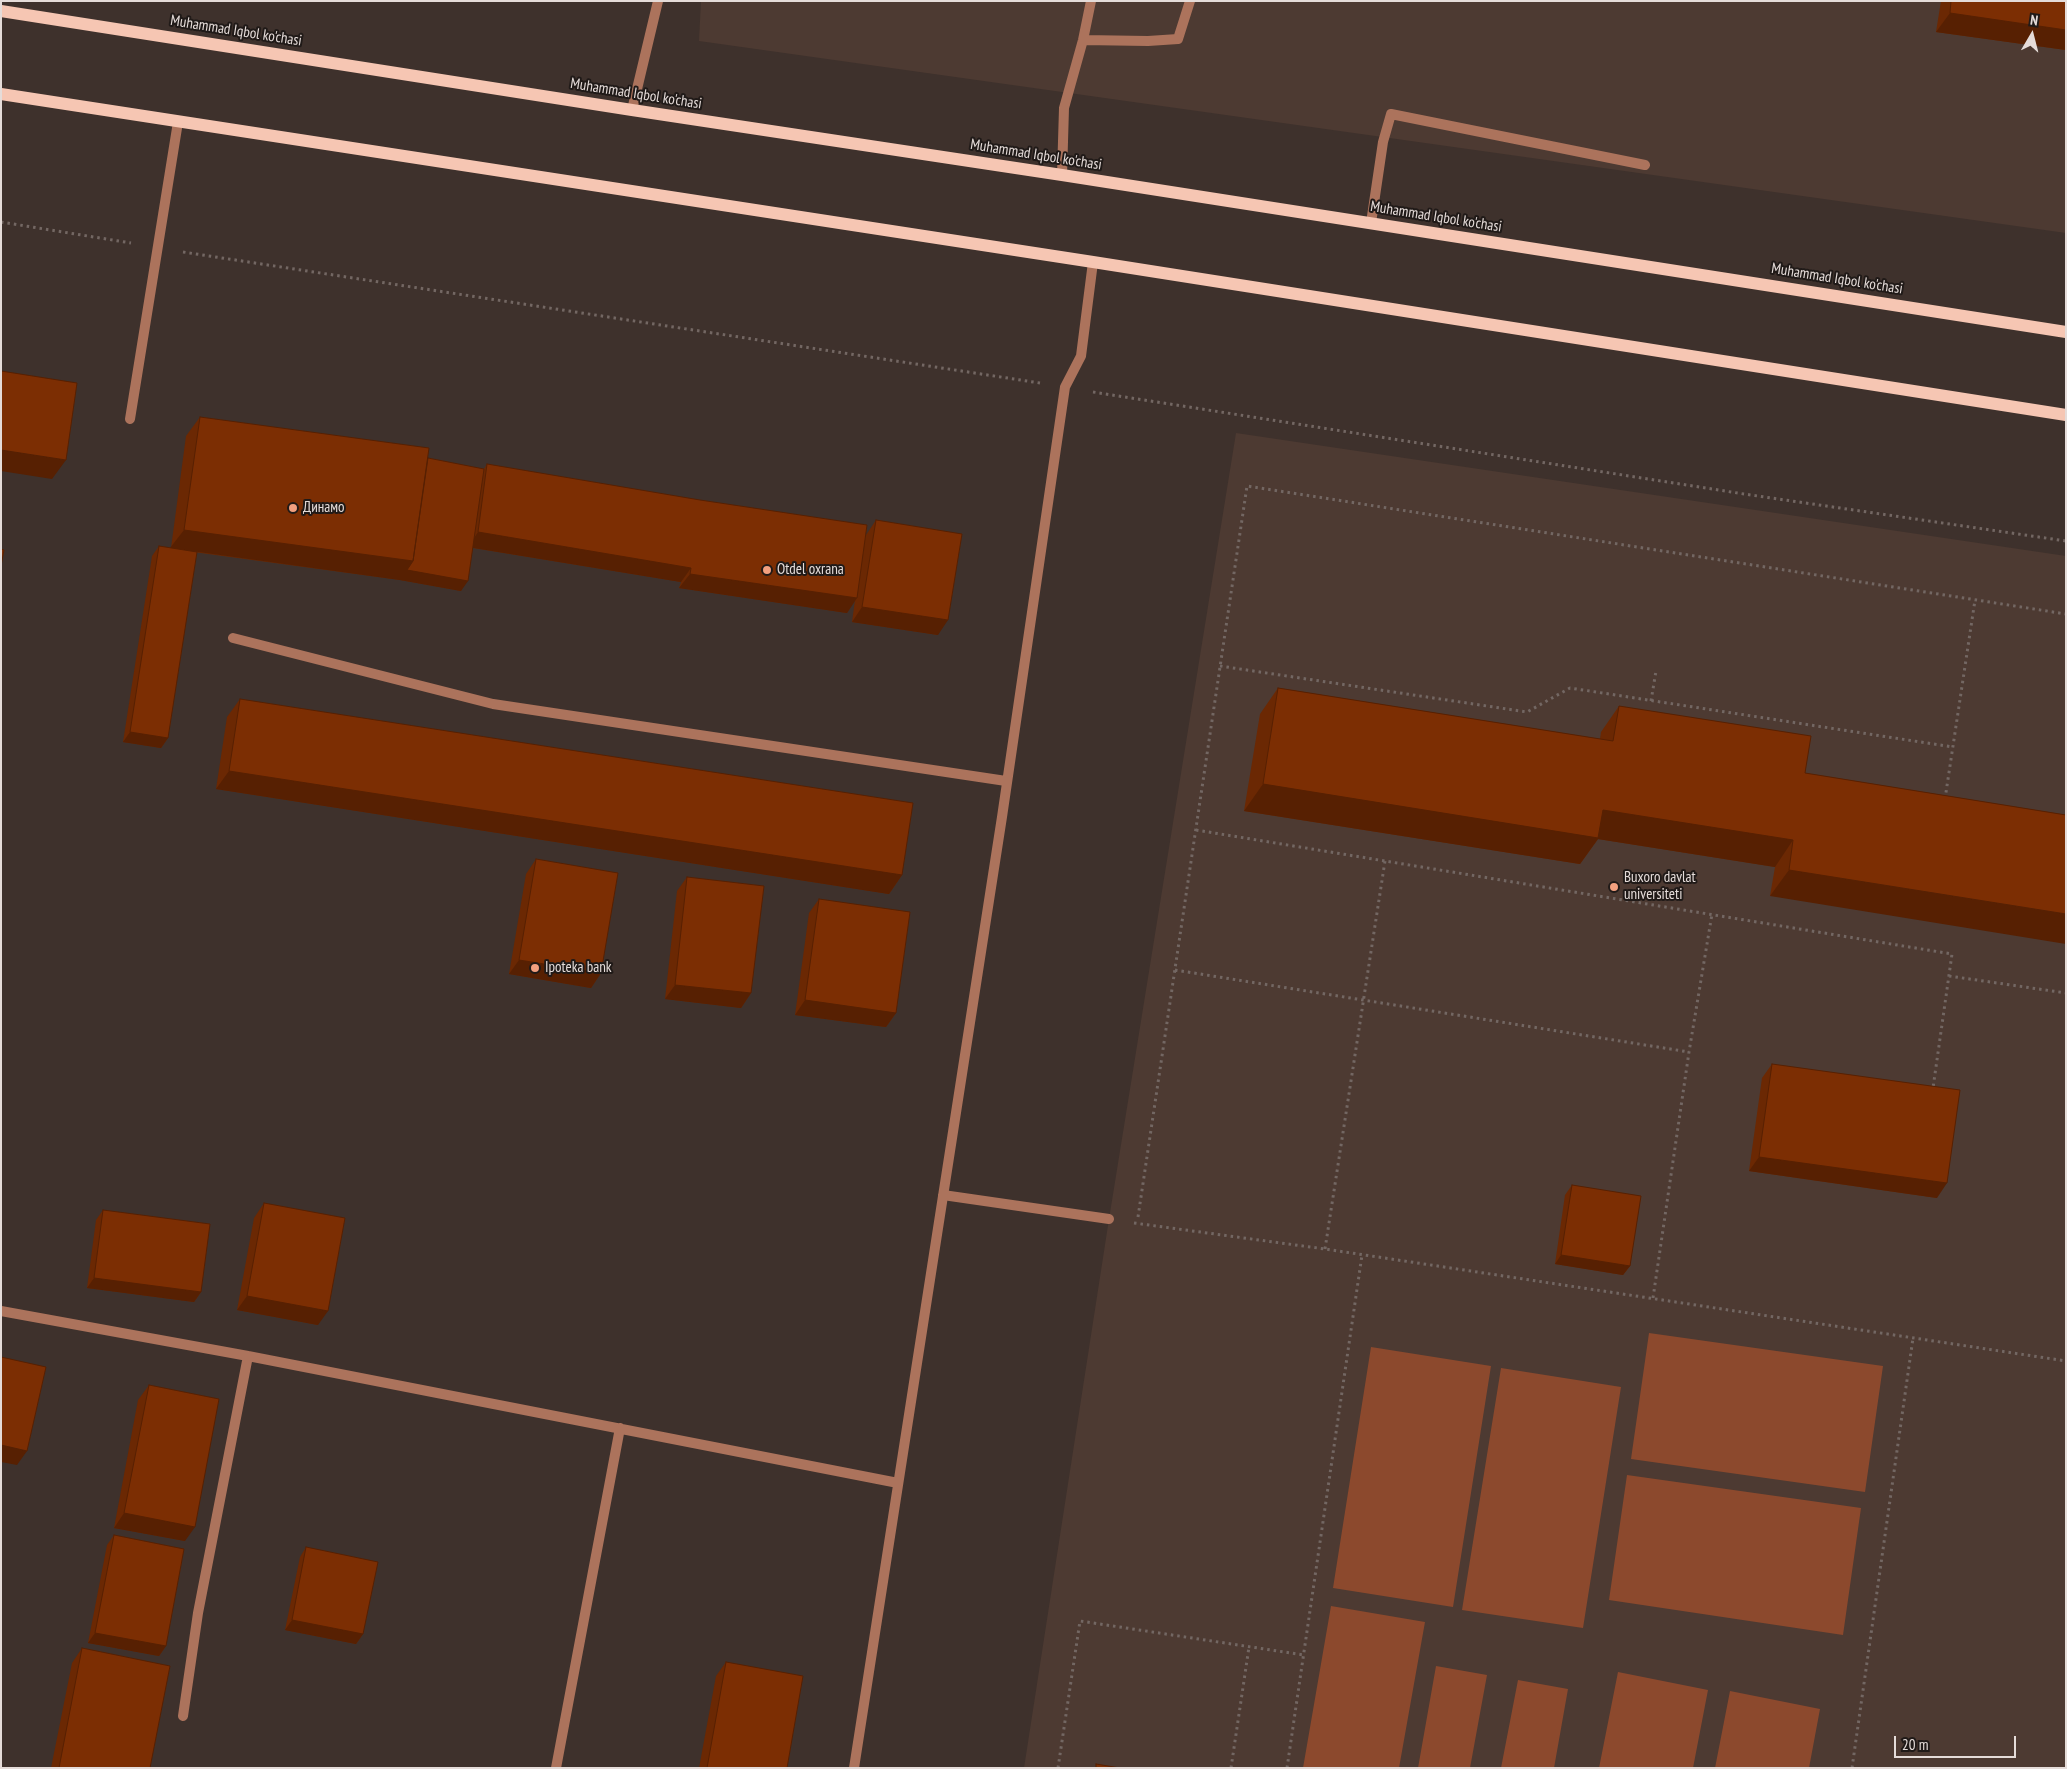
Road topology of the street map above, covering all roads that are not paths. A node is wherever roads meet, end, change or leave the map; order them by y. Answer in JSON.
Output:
{"nodes":[{"id":1,"x":658,"y":1,"type":"edge"},
{"id":2,"x":1091,"y":1,"type":"edge"},
{"id":3,"x":1190,"y":1,"type":"edge"},
{"id":4,"x":1,"y":11,"type":"edge"},
{"id":5,"x":1083,"y":40,"type":"junction"},
{"id":6,"x":1,"y":94,"type":"edge"},
{"id":7,"x":632,"y":110,"type":"junction"},
{"id":8,"x":178,"y":122,"type":"junction"},
{"id":9,"x":1645,"y":165,"type":"dead end"},
{"id":10,"x":1062,"y":175,"type":"junction"},
{"id":11,"x":1371,"y":223,"type":"junction"},
{"id":12,"x":1093,"y":262,"type":"junction"},
{"id":13,"x":2066,"y":332,"type":"edge"},
{"id":14,"x":2066,"y":415,"type":"edge"},
{"id":15,"x":130,"y":419,"type":"dead end"},
{"id":16,"x":233,"y":638,"type":"dead end"},
{"id":17,"x":1006,"y":781,"type":"junction"},
{"id":18,"x":943,"y":1195,"type":"junction"},
{"id":19,"x":1109,"y":1219,"type":"road end"},
{"id":20,"x":1,"y":1311,"type":"edge"},
{"id":21,"x":248,"y":1356,"type":"junction"},
{"id":22,"x":620,"y":1428,"type":"junction"},
{"id":23,"x":898,"y":1482,"type":"junction"},
{"id":24,"x":183,"y":1716,"type":"dead end"},
{"id":25,"x":556,"y":1768,"type":"edge"},
{"id":26,"x":854,"y":1768,"type":"edge"}],
"edges":[{"from":1,"to":7,"type":"lane"},
{"from":2,"to":5,"type":"lane"},
{"from":3,"to":5,"type":"lane"},
{"from":4,"to":7,"type":"main road","name":"Muhammad Iqbol ko'chasi"},
{"from":5,"to":10,"type":"lane"},
{"from":6,"to":8,"type":"main road"},
{"from":7,"to":10,"type":"main road","name":"Muhammad Iqbol ko'chasi"},
{"from":8,"to":12,"type":"main road"},
{"from":8,"to":15,"type":"lane"},
{"from":9,"to":11,"type":"lane"},
{"from":10,"to":11,"type":"main road","name":"Muhammad Iqbol ko'chasi"},
{"from":11,"to":13,"type":"main road","name":"Muhammad Iqbol ko'chasi"},
{"from":12,"to":14,"type":"main road"},
{"from":12,"to":17,"type":"lane"},
{"from":16,"to":17,"type":"lane"},
{"from":17,"to":18,"type":"lane"},
{"from":18,"to":19,"type":"lane"},
{"from":18,"to":23,"type":"lane"},
{"from":20,"to":21,"type":"lane"},
{"from":21,"to":22,"type":"lane"},
{"from":21,"to":24,"type":"lane"},
{"from":22,"to":23,"type":"lane"},
{"from":22,"to":25,"type":"lane"},
{"from":23,"to":26,"type":"lane"}]}
